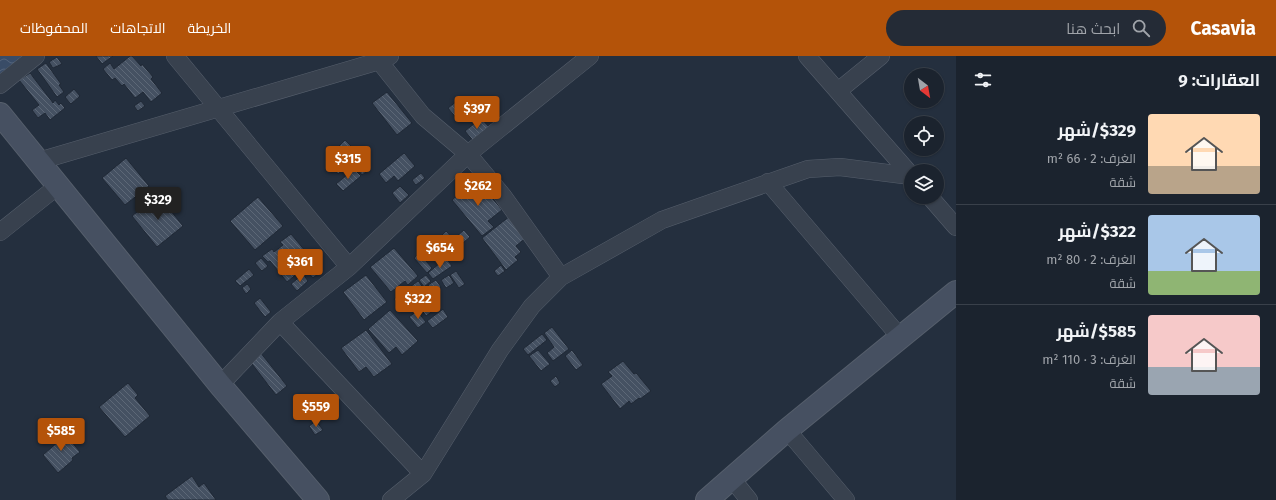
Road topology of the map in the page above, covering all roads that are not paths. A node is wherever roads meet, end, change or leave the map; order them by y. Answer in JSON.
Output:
{"nodes":[{"id":1,"x":36,"y":56,"type":"edge"},
{"id":2,"x":175,"y":56,"type":"edge"},
{"id":3,"x":808,"y":56,"type":"edge"},
{"id":4,"x":881,"y":56,"type":"edge"},
{"id":5,"x":384,"y":59,"type":"edge"},
{"id":6,"x":582,"y":59,"type":"edge"},
{"id":7,"x":0,"y":85,"type":"edge"},
{"id":8,"x":838,"y":91,"type":"junction"},
{"id":9,"x":219,"y":108,"type":"junction"},
{"id":10,"x":0,"y":114,"type":"edge"},
{"id":11,"x":468,"y":154,"type":"junction"},
{"id":12,"x":39,"y":161,"type":"junction"},
{"id":13,"x":904,"y":168,"type":"edge"},
{"id":14,"x":904,"y":175,"type":"edge"},
{"id":15,"x":768,"y":182,"type":"junction"},
{"id":16,"x":59,"y":185,"type":"junction"},
{"id":17,"x":936,"y":204,"type":"edge"},
{"id":18,"x":956,"y":227,"type":"edge"},
{"id":19,"x":0,"y":232,"type":"edge"},
{"id":20,"x":349,"y":267,"type":"junction"},
{"id":21,"x":561,"y":277,"type":"junction"},
{"id":22,"x":956,"y":292,"type":"edge"},
{"id":23,"x":280,"y":322,"type":"junction"},
{"id":24,"x":900,"y":336,"type":"junction"},
{"id":25,"x":220,"y":385,"type":"junction"},
{"id":26,"x":787,"y":430,"type":"junction"},
{"id":27,"x":423,"y":474,"type":"junction"},
{"id":28,"x":732,"y":479,"type":"junction"},
{"id":29,"x":318,"y":500,"type":"edge"},
{"id":30,"x":391,"y":500,"type":"edge"},
{"id":31,"x":707,"y":500,"type":"edge"},
{"id":32,"x":749,"y":500,"type":"edge"},
{"id":33,"x":846,"y":500,"type":"edge"}],
"edges":[{"from":1,"to":7,"type":"street"},
{"from":2,"to":9,"type":"street"},
{"from":3,"to":8,"type":"street"},
{"from":4,"to":8,"type":"street"},
{"from":5,"to":9,"type":"street"},
{"from":5,"to":11,"type":"street"},
{"from":6,"to":11,"type":"street"},
{"from":8,"to":13,"type":"street"},
{"from":9,"to":12,"type":"street"},
{"from":9,"to":20,"type":"street"},
{"from":10,"to":12,"type":"street"},
{"from":11,"to":20,"type":"street"},
{"from":11,"to":21,"type":"street"},
{"from":12,"to":16,"type":"street"},
{"from":14,"to":15,"type":"street"},
{"from":15,"to":21,"type":"street"},
{"from":15,"to":24,"type":"street"},
{"from":16,"to":19,"type":"street"},
{"from":16,"to":25,"type":"street"},
{"from":17,"to":18,"type":"street"},
{"from":20,"to":23,"type":"street"},
{"from":21,"to":27,"type":"street"},
{"from":22,"to":24,"type":"street"},
{"from":23,"to":25,"type":"street"},
{"from":23,"to":27,"type":"street"},
{"from":24,"to":26,"type":"street"},
{"from":25,"to":29,"type":"street"},
{"from":26,"to":28,"type":"street"},
{"from":26,"to":33,"type":"street"},
{"from":27,"to":30,"type":"street"},
{"from":28,"to":31,"type":"street"},
{"from":28,"to":32,"type":"street"}]}
